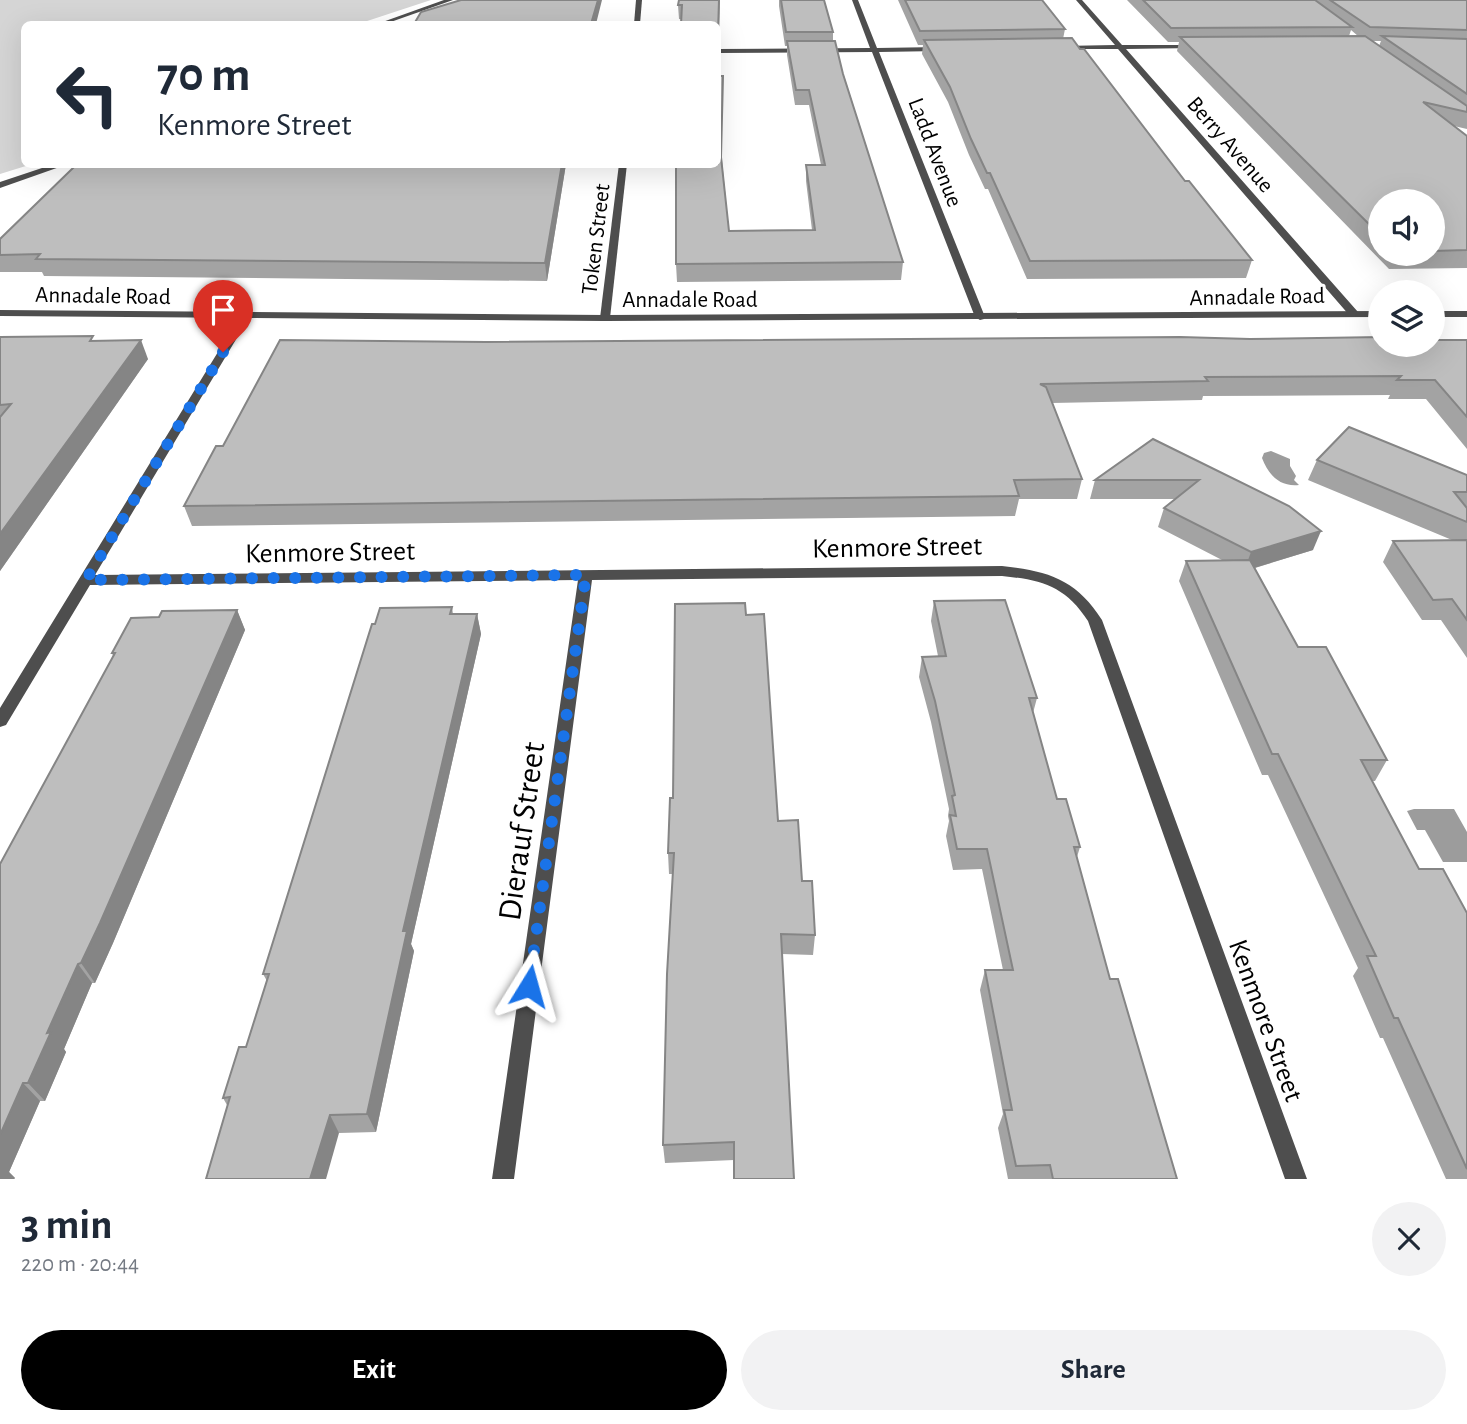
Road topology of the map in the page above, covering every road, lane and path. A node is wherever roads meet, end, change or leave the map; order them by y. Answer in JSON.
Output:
{"nodes":[{"id":1,"x":450,"y":0,"type":"edge"},
{"id":2,"x":639,"y":0,"type":"edge"},
{"id":3,"x":855,"y":0,"type":"edge"},
{"id":4,"x":1079,"y":0,"type":"edge"},
{"id":5,"x":389,"y":21,"type":"edge"},
{"id":6,"x":637,"y":21,"type":"edge"},
{"id":7,"x":1201,"y":46,"type":"edge"},
{"id":8,"x":1121,"y":47,"type":"junction"},
{"id":9,"x":955,"y":48,"type":"edge"},
{"id":10,"x":1051,"y":48,"type":"edge"},
{"id":11,"x":875,"y":49,"type":"junction"},
{"id":12,"x":721,"y":51,"type":"edge"},
{"id":13,"x":52,"y":168,"type":"edge"},
{"id":14,"x":623,"y":168,"type":"edge"},
{"id":15,"x":0,"y":185,"type":"edge"},
{"id":16,"x":0,"y":313,"type":"edge"},
{"id":17,"x":1354,"y":314,"type":"junction"},
{"id":18,"x":1368,"y":314,"type":"edge"},
{"id":19,"x":1445,"y":314,"type":"edge"},
{"id":20,"x":1467,"y":314,"type":"edge"},
{"id":21,"x":245,"y":316,"type":"junction"},
{"id":22,"x":980,"y":317,"type":"junction"},
{"id":23,"x":605,"y":318,"type":"junction"},
{"id":24,"x":586,"y":575,"type":"junction"},
{"id":25,"x":86,"y":580,"type":"junction"},
{"id":26,"x":0,"y":721,"type":"edge"},
{"id":27,"x":503,"y":1179,"type":"edge"},
{"id":28,"x":1296,"y":1179,"type":"edge"}],
"edges":[{"from":1,"to":5,"type":"street"},
{"from":2,"to":6,"type":"street"},
{"from":3,"to":11,"type":"street","name":"Ladd Avenue"},
{"from":4,"to":8,"type":"street","name":"Berry Avenue"},
{"from":7,"to":8,"type":"street"},
{"from":8,"to":10,"type":"street"},
{"from":8,"to":17,"type":"street","name":"Berry Avenue"},
{"from":9,"to":11,"type":"street"},
{"from":11,"to":12,"type":"street"},
{"from":11,"to":22,"type":"street","name":"Ladd Avenue"},
{"from":13,"to":15,"type":"street"},
{"from":14,"to":23,"type":"street","name":"Token Street"},
{"from":16,"to":21,"type":"street","name":"Annadale Road"},
{"from":17,"to":18,"type":"street","name":"Annadale Road"},
{"from":17,"to":22,"type":"street","name":"Annadale Road"},
{"from":19,"to":20,"type":"street"},
{"from":21,"to":23,"type":"street","name":"Annadale Road"},
{"from":21,"to":25,"type":"street"},
{"from":22,"to":23,"type":"street","name":"Annadale Road"},
{"from":24,"to":25,"type":"street","name":"Kenmore Street"},
{"from":24,"to":27,"type":"street","name":"Dierauf Street"},
{"from":24,"to":28,"type":"street","name":"Kenmore Street"},
{"from":25,"to":26,"type":"street"}]}
